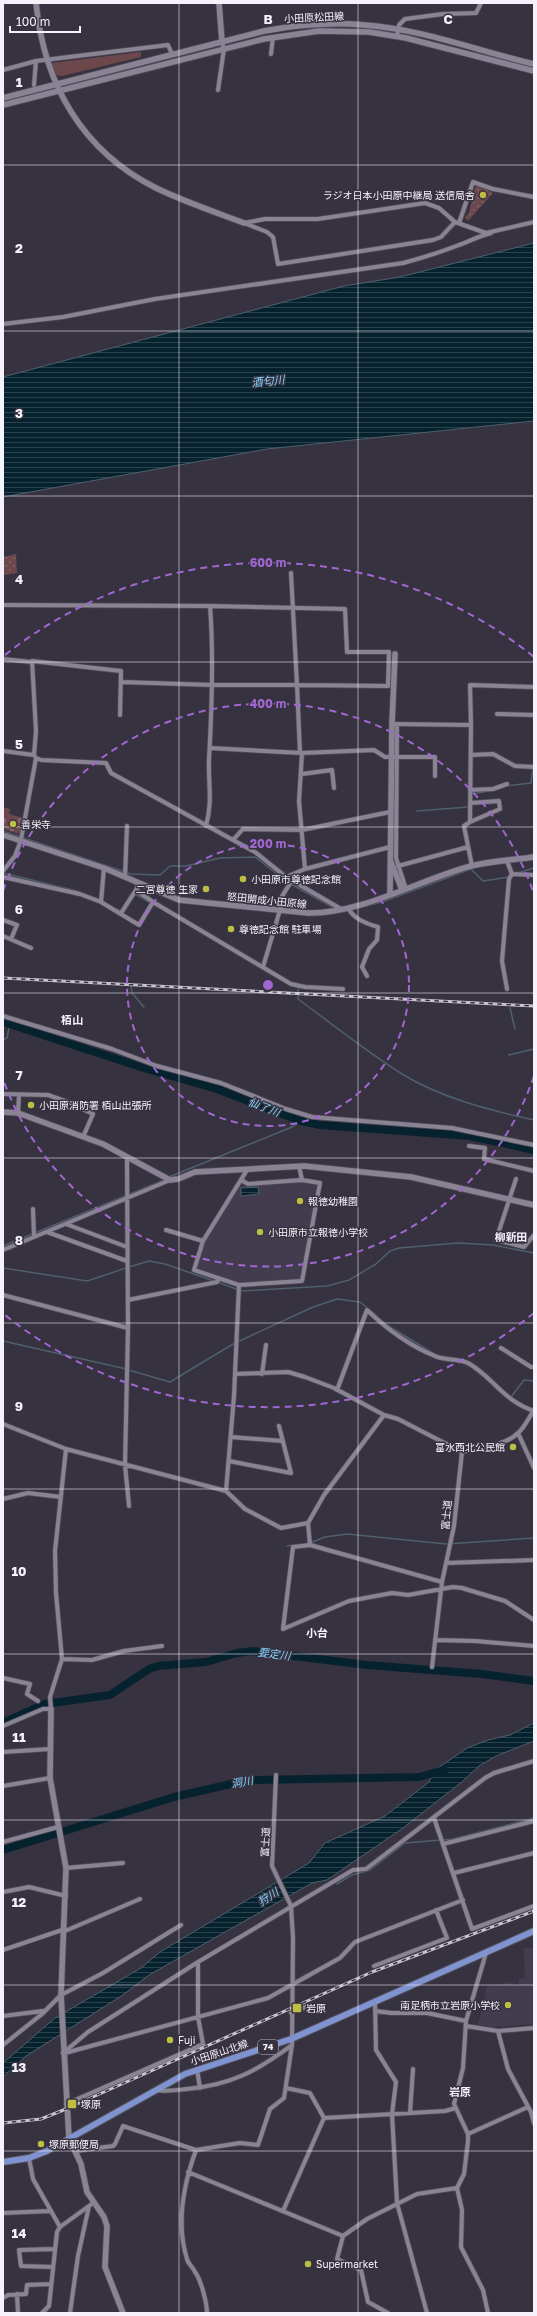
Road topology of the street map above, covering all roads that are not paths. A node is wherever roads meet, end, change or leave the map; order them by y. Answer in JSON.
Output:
{"nodes":[{"id":1,"x":36,"y":3,"type":"edge"},
{"id":2,"x":219,"y":3,"type":"edge"},
{"id":3,"x":481,"y":3,"type":"edge"},
{"id":4,"x":398,"y":29,"type":"junction"},
{"id":5,"x":397,"y":36,"type":"junction"},
{"id":6,"x":273,"y":37,"type":"junction"},
{"id":7,"x":222,"y":42,"type":"junction"},
{"id":8,"x":224,"y":49,"type":"junction"},
{"id":9,"x":172,"y":54,"type":"junction"},
{"id":10,"x":271,"y":54,"type":"dead end"},
{"id":11,"x":47,"y":60,"type":"junction"},
{"id":12,"x":36,"y":62,"type":"junction"},
{"id":13,"x":534,"y":64,"type":"edge"},
{"id":14,"x":3,"y":70,"type":"edge"},
{"id":15,"x":534,"y":71,"type":"edge"},
{"id":16,"x":56,"y":84,"type":"junction"},
{"id":17,"x":34,"y":85,"type":"dead end"},
{"id":18,"x":60,"y":90,"type":"junction"},
{"id":19,"x":218,"y":90,"type":"dead end"},
{"id":20,"x":3,"y":98,"type":"edge"},
{"id":21,"x":3,"y":105,"type":"edge"},
{"id":22,"x":534,"y":196,"type":"edge"},
{"id":23,"x":256,"y":221,"type":"junction"},
{"id":24,"x":534,"y":222,"type":"edge"},
{"id":25,"x":244,"y":223,"type":"junction"},
{"id":26,"x":457,"y":223,"type":"junction"},
{"id":27,"x":259,"y":230,"type":"junction"},
{"id":28,"x":491,"y":233,"type":"junction"},
{"id":29,"x":3,"y":324,"type":"edge"},
{"id":30,"x":291,"y":573,"type":"dead end"},
{"id":31,"x":3,"y":605,"type":"edge"},
{"id":32,"x":210,"y":606,"type":"junction"},
{"id":33,"x":293,"y":607,"type":"junction"},
{"id":34,"x":395,"y":654,"type":"dead end"},
{"id":35,"x":3,"y":659,"type":"edge"},
{"id":36,"x":30,"y":662,"type":"junction"},
{"id":37,"x":121,"y":682,"type":"junction"},
{"id":38,"x":212,"y":685,"type":"junction"},
{"id":39,"x":297,"y":685,"type":"junction"},
{"id":40,"x":534,"y":688,"type":"edge"},
{"id":41,"x":497,"y":714,"type":"dead end"},
{"id":42,"x":120,"y":715,"type":"dead end"},
{"id":43,"x":534,"y":715,"type":"edge"},
{"id":44,"x":394,"y":724,"type":"junction"},
{"id":45,"x":471,"y":725,"type":"junction"},
{"id":46,"x":210,"y":748,"type":"junction"},
{"id":47,"x":3,"y":751,"type":"edge"},
{"id":48,"x":301,"y":753,"type":"junction"},
{"id":49,"x":471,"y":755,"type":"junction"},
{"id":50,"x":35,"y":756,"type":"junction"},
{"id":51,"x":394,"y":757,"type":"junction"},
{"id":52,"x":534,"y":767,"type":"edge"},
{"id":53,"x":302,"y":774,"type":"junction"},
{"id":54,"x":435,"y":776,"type":"dead end"},
{"id":55,"x":507,"y":784,"type":"dead end"},
{"id":56,"x":334,"y":788,"type":"dead end"},
{"id":57,"x":470,"y":790,"type":"junction"},
{"id":58,"x":470,"y":803,"type":"junction"},
{"id":59,"x":390,"y":812,"type":"junction"},
{"id":60,"x":470,"y":822,"type":"junction"},
{"id":61,"x":127,"y":826,"type":"dead end"},
{"id":62,"x":206,"y":826,"type":"junction"},
{"id":63,"x":302,"y":830,"type":"junction"},
{"id":64,"x":3,"y":835,"type":"edge"},
{"id":65,"x":21,"y":840,"type":"junction"},
{"id":66,"x":234,"y":840,"type":"junction"},
{"id":67,"x":390,"y":846,"type":"junction"},
{"id":68,"x":468,"y":847,"type":"junction"},
{"id":69,"x":534,"y":857,"type":"edge"},
{"id":70,"x":390,"y":860,"type":"junction"},
{"id":71,"x":507,"y":860,"type":"junction"},
{"id":72,"x":398,"y":866,"type":"junction"},
{"id":73,"x":472,"y":866,"type":"junction"},
{"id":74,"x":104,"y":868,"type":"junction"},
{"id":75,"x":3,"y":870,"type":"edge"},
{"id":76,"x":305,"y":870,"type":"junction"},
{"id":77,"x":512,"y":874,"type":"junction"},
{"id":78,"x":534,"y":875,"type":"edge"},
{"id":79,"x":3,"y":877,"type":"edge"},
{"id":80,"x":125,"y":877,"type":"junction"},
{"id":81,"x":286,"y":877,"type":"junction"},
{"id":82,"x":292,"y":880,"type":"junction"},
{"id":83,"x":139,"y":883,"type":"junction"},
{"id":84,"x":404,"y":889,"type":"junction"},
{"id":85,"x":136,"y":890,"type":"junction"},
{"id":86,"x":390,"y":894,"type":"junction"},
{"id":87,"x":101,"y":902,"type":"junction"},
{"id":88,"x":153,"y":902,"type":"junction"},
{"id":89,"x":348,"y":908,"type":"junction"},
{"id":90,"x":341,"y":909,"type":"junction"},
{"id":91,"x":280,"y":910,"type":"junction"},
{"id":92,"x":121,"y":913,"type":"junction"},
{"id":93,"x":3,"y":920,"type":"edge"},
{"id":94,"x":3,"y":936,"type":"edge"},
{"id":95,"x":11,"y":939,"type":"junction"},
{"id":96,"x":31,"y":948,"type":"dead end"},
{"id":97,"x":263,"y":967,"type":"junction"},
{"id":98,"x":367,"y":976,"type":"dead end"},
{"id":99,"x":343,"y":989,"type":"dead end"},
{"id":100,"x":507,"y":990,"type":"dead end"},
{"id":101,"x":3,"y":1016,"type":"edge"},
{"id":102,"x":3,"y":1094,"type":"edge"},
{"id":103,"x":19,"y":1095,"type":"junction"},
{"id":104,"x":3,"y":1112,"type":"edge"},
{"id":105,"x":18,"y":1113,"type":"junction"},
{"id":106,"x":83,"y":1137,"type":"junction"},
{"id":107,"x":534,"y":1145,"type":"edge"},
{"id":108,"x":469,"y":1146,"type":"dead end"},
{"id":109,"x":127,"y":1157,"type":"junction"},
{"id":110,"x":299,"y":1166,"type":"junction"},
{"id":111,"x":247,"y":1170,"type":"junction"},
{"id":112,"x":534,"y":1171,"type":"edge"},
{"id":113,"x":167,"y":1178,"type":"junction"},
{"id":114,"x":516,"y":1179,"type":"dead end"},
{"id":115,"x":241,"y":1180,"type":"junction"},
{"id":116,"x":302,"y":1180,"type":"junction"},
{"id":117,"x":127,"y":1198,"type":"junction"},
{"id":118,"x":509,"y":1199,"type":"junction"},
{"id":119,"x":534,"y":1205,"type":"edge"},
{"id":120,"x":33,"y":1209,"type":"dead end"},
{"id":121,"x":66,"y":1224,"type":"junction"},
{"id":122,"x":166,"y":1230,"type":"dead end"},
{"id":123,"x":47,"y":1232,"type":"junction"},
{"id":124,"x":534,"y":1235,"type":"edge"},
{"id":125,"x":34,"y":1237,"type":"junction"},
{"id":126,"x":203,"y":1241,"type":"junction"},
{"id":127,"x":127,"y":1247,"type":"junction"},
{"id":128,"x":3,"y":1250,"type":"edge"},
{"id":129,"x":127,"y":1261,"type":"junction"},
{"id":130,"x":218,"y":1280,"type":"junction"},
{"id":131,"x":239,"y":1286,"type":"junction"},
{"id":132,"x":3,"y":1295,"type":"edge"},
{"id":133,"x":128,"y":1300,"type":"junction"},
{"id":134,"x":128,"y":1328,"type":"junction"},
{"id":135,"x":266,"y":1345,"type":"dead end"},
{"id":136,"x":502,"y":1348,"type":"dead end"},
{"id":137,"x":534,"y":1367,"type":"edge"},
{"id":138,"x":235,"y":1374,"type":"junction"},
{"id":139,"x":262,"y":1374,"type":"junction"},
{"id":140,"x":337,"y":1390,"type":"junction"},
{"id":141,"x":534,"y":1410,"type":"edge"},
{"id":142,"x":384,"y":1415,"type":"junction"},
{"id":143,"x":3,"y":1424,"type":"edge"},
{"id":144,"x":279,"y":1426,"type":"dead end"},
{"id":145,"x":518,"y":1433,"type":"junction"},
{"id":146,"x":231,"y":1437,"type":"junction"},
{"id":147,"x":283,"y":1441,"type":"junction"},
{"id":148,"x":66,"y":1449,"type":"junction"},
{"id":149,"x":462,"y":1452,"type":"junction"},
{"id":150,"x":229,"y":1461,"type":"junction"},
{"id":151,"x":125,"y":1465,"type":"junction"},
{"id":152,"x":534,"y":1468,"type":"edge"},
{"id":153,"x":226,"y":1491,"type":"junction"},
{"id":154,"x":60,"y":1497,"type":"junction"},
{"id":155,"x":3,"y":1498,"type":"edge"},
{"id":156,"x":129,"y":1506,"type":"dead end"},
{"id":157,"x":308,"y":1523,"type":"junction"},
{"id":158,"x":310,"y":1545,"type":"junction"},
{"id":159,"x":534,"y":1560,"type":"edge"},
{"id":160,"x":446,"y":1563,"type":"junction"},
{"id":161,"x":442,"y":1582,"type":"junction"},
{"id":162,"x":441,"y":1589,"type":"junction"},
{"id":163,"x":534,"y":1620,"type":"edge"},
{"id":164,"x":435,"y":1640,"type":"junction"},
{"id":165,"x":162,"y":1646,"type":"dead end"},
{"id":166,"x":534,"y":1646,"type":"edge"},
{"id":167,"x":62,"y":1660,"type":"junction"},
{"id":168,"x":432,"y":1667,"type":"dead end"},
{"id":169,"x":3,"y":1678,"type":"edge"},
{"id":170,"x":38,"y":1701,"type":"dead end"},
{"id":171,"x":50,"y":1709,"type":"junction"},
{"id":172,"x":3,"y":1726,"type":"edge"},
{"id":173,"x":50,"y":1749,"type":"junction"},
{"id":174,"x":3,"y":1752,"type":"edge"},
{"id":175,"x":534,"y":1761,"type":"edge"},
{"id":176,"x":276,"y":1775,"type":"dead end"},
{"id":177,"x":50,"y":1778,"type":"junction"},
{"id":178,"x":3,"y":1786,"type":"edge"},
{"id":179,"x":434,"y":1818,"type":"junction"},
{"id":180,"x":534,"y":1821,"type":"edge"},
{"id":181,"x":58,"y":1827,"type":"junction"},
{"id":182,"x":3,"y":1842,"type":"edge"},
{"id":183,"x":443,"y":1844,"type":"junction"},
{"id":184,"x":534,"y":1853,"type":"edge"},
{"id":185,"x":123,"y":1863,"type":"dead end"},
{"id":186,"x":66,"y":1868,"type":"junction"},
{"id":187,"x":454,"y":1873,"type":"junction"},
{"id":188,"x":3,"y":1892,"type":"edge"},
{"id":189,"x":66,"y":1896,"type":"junction"},
{"id":190,"x":140,"y":1899,"type":"dead end"},
{"id":191,"x":463,"y":1900,"type":"junction"},
{"id":192,"x":291,"y":1906,"type":"junction"},
{"id":193,"x":534,"y":1906,"type":"edge"},
{"id":194,"x":436,"y":1910,"type":"junction"},
{"id":195,"x":180,"y":1925,"type":"dead end"},
{"id":196,"x":65,"y":1930,"type":"junction"},
{"id":197,"x":534,"y":1931,"type":"edge"},
{"id":198,"x":3,"y":1950,"type":"edge"},
{"id":199,"x":486,"y":1952,"type":"junction"},
{"id":200,"x":198,"y":1962,"type":"junction"},
{"id":201,"x":374,"y":1966,"type":"dead end"},
{"id":202,"x":292,"y":1986,"type":"junction"},
{"id":203,"x":61,"y":1995,"type":"junction"},
{"id":204,"x":375,"y":2002,"type":"junction"},
{"id":205,"x":310,"y":2005,"type":"dead end"},
{"id":206,"x":44,"y":2011,"type":"junction"},
{"id":207,"x":376,"y":2011,"type":"junction"},
{"id":208,"x":291,"y":2014,"type":"junction"},
{"id":209,"x":3,"y":2016,"type":"edge"},
{"id":210,"x":198,"y":2016,"type":"junction"},
{"id":211,"x":466,"y":2024,"type":"junction"},
{"id":212,"x":534,"y":2028,"type":"edge"},
{"id":213,"x":498,"y":2031,"type":"junction"},
{"id":214,"x":292,"y":2042,"type":"junction"},
{"id":215,"x":3,"y":2045,"type":"edge"},
{"id":216,"x":63,"y":2053,"type":"junction"},
{"id":217,"x":197,"y":2068,"type":"junction"},
{"id":218,"x":413,"y":2069,"type":"dead end"},
{"id":219,"x":200,"y":2088,"type":"junction"},
{"id":220,"x":286,"y":2088,"type":"junction"},
{"id":221,"x":153,"y":2090,"type":"junction"},
{"id":222,"x":66,"y":2104,"type":"junction"},
{"id":223,"x":528,"y":2107,"type":"junction"},
{"id":224,"x":456,"y":2108,"type":"junction"},
{"id":225,"x":410,"y":2113,"type":"junction"},
{"id":226,"x":392,"y":2114,"type":"junction"},
{"id":227,"x":324,"y":2118,"type":"junction"},
{"id":228,"x":534,"y":2123,"type":"edge"},
{"id":229,"x":468,"y":2134,"type":"junction"},
{"id":230,"x":69,"y":2138,"type":"junction"},
{"id":231,"x":196,"y":2150,"type":"junction"},
{"id":232,"x":76,"y":2151,"type":"junction"},
{"id":233,"x":29,"y":2158,"type":"junction"},
{"id":234,"x":3,"y":2162,"type":"edge"},
{"id":235,"x":188,"y":2172,"type":"junction"},
{"id":236,"x":457,"y":2188,"type":"junction"},
{"id":237,"x":398,"y":2203,"type":"junction"},
{"id":238,"x":91,"y":2205,"type":"junction"},
{"id":239,"x":50,"y":2211,"type":"junction"},
{"id":240,"x":283,"y":2211,"type":"junction"},
{"id":241,"x":3,"y":2213,"type":"edge"},
{"id":242,"x":60,"y":2227,"type":"junction"},
{"id":243,"x":344,"y":2236,"type":"junction"},
{"id":244,"x":54,"y":2249,"type":"junction"},
{"id":245,"x":52,"y":2267,"type":"junction"},
{"id":246,"x":51,"y":2284,"type":"junction"},
{"id":247,"x":17,"y":2294,"type":"junction"},
{"id":248,"x":3,"y":2298,"type":"edge"},
{"id":249,"x":18,"y":2313,"type":"edge"},
{"id":250,"x":42,"y":2313,"type":"edge"},
{"id":251,"x":70,"y":2313,"type":"edge"},
{"id":252,"x":123,"y":2313,"type":"edge"},
{"id":253,"x":207,"y":2313,"type":"edge"},
{"id":254,"x":388,"y":2313,"type":"edge"},
{"id":255,"x":427,"y":2313,"type":"edge"},
{"id":256,"x":488,"y":2313,"type":"edge"}],
"edges":[{"from":1,"to":11,"type":"street"},
{"from":2,"to":7,"type":"street"},
{"from":3,"to":4,"type":"street"},
{"from":4,"to":5,"type":"street"},
{"from":4,"to":7,"type":"street","name":"小田原松田線"},
{"from":4,"to":13,"type":"street","name":"小田原松田線"},
{"from":5,"to":6,"type":"street","name":"小田原松田線"},
{"from":5,"to":15,"type":"street","name":"小田原松田線"},
{"from":6,"to":8,"type":"street","name":"小田原松田線"},
{"from":6,"to":10,"type":"street"},
{"from":7,"to":8,"type":"street"},
{"from":7,"to":9,"type":"street","name":"小田原松田線"},
{"from":8,"to":18,"type":"street","name":"小田原松田線"},
{"from":8,"to":19,"type":"street"},
{"from":9,"to":11,"type":"street"},
{"from":9,"to":16,"type":"street","name":"小田原松田線"},
{"from":11,"to":12,"type":"street"},
{"from":11,"to":16,"type":"street"},
{"from":12,"to":14,"type":"street"},
{"from":12,"to":17,"type":"street"},
{"from":16,"to":18,"type":"street"},
{"from":16,"to":20,"type":"street","name":"小田原松田線"},
{"from":18,"to":21,"type":"street","name":"小田原松田線"},
{"from":18,"to":25,"type":"street"},
{"from":22,"to":26,"type":"street"},
{"from":23,"to":25,"type":"street"},
{"from":23,"to":26,"type":"street"},
{"from":23,"to":27,"type":"street"},
{"from":24,"to":28,"type":"street"},
{"from":25,"to":27,"type":"street"},
{"from":26,"to":27,"type":"street"},
{"from":26,"to":28,"type":"street"},
{"from":28,"to":29,"type":"street"},
{"from":30,"to":33,"type":"street"},
{"from":31,"to":32,"type":"street"},
{"from":32,"to":33,"type":"street"},
{"from":32,"to":38,"type":"street"},
{"from":33,"to":39,"type":"street"},
{"from":33,"to":39,"type":"street"},
{"from":34,"to":44,"type":"street"},
{"from":35,"to":36,"type":"street"},
{"from":36,"to":37,"type":"street"},
{"from":36,"to":50,"type":"street"},
{"from":37,"to":38,"type":"street"},
{"from":37,"to":42,"type":"street"},
{"from":38,"to":39,"type":"street"},
{"from":38,"to":46,"type":"street"},
{"from":39,"to":48,"type":"street"},
{"from":40,"to":45,"type":"street"},
{"from":41,"to":43,"type":"street"},
{"from":44,"to":45,"type":"street"},
{"from":44,"to":51,"type":"street"},
{"from":45,"to":49,"type":"street"},
{"from":46,"to":48,"type":"street"},
{"from":46,"to":62,"type":"street"},
{"from":47,"to":50,"type":"street"},
{"from":48,"to":51,"type":"street"},
{"from":48,"to":53,"type":"street"},
{"from":49,"to":52,"type":"street"},
{"from":49,"to":57,"type":"street"},
{"from":50,"to":62,"type":"street"},
{"from":50,"to":65,"type":"street"},
{"from":51,"to":54,"type":"street"},
{"from":51,"to":59,"type":"street"},
{"from":51,"to":72,"type":"street"},
{"from":53,"to":56,"type":"street"},
{"from":53,"to":63,"type":"street"},
{"from":55,"to":57,"type":"street"},
{"from":57,"to":58,"type":"street"},
{"from":58,"to":60,"type":"street"},
{"from":58,"to":60,"type":"street"},
{"from":59,"to":63,"type":"street"},
{"from":59,"to":67,"type":"street"},
{"from":60,"to":68,"type":"street"},
{"from":61,"to":80,"type":"street"},
{"from":62,"to":66,"type":"street"},
{"from":63,"to":66,"type":"street"},
{"from":63,"to":76,"type":"street"},
{"from":64,"to":65,"type":"street","name":"怒田開成小田原線"},
{"from":65,"to":74,"type":"street","name":"怒田開成小田原線"},
{"from":65,"to":75,"type":"street"},
{"from":66,"to":81,"type":"street"},
{"from":67,"to":70,"type":"street"},
{"from":67,"to":76,"type":"street"},
{"from":68,"to":72,"type":"street"},
{"from":68,"to":73,"type":"street"},
{"from":69,"to":71,"type":"street","name":"怒田開成小田原線"},
{"from":70,"to":84,"type":"street"},
{"from":70,"to":86,"type":"street"},
{"from":71,"to":73,"type":"street","name":"怒田開成小田原線"},
{"from":71,"to":77,"type":"street"},
{"from":72,"to":84,"type":"street"},
{"from":73,"to":84,"type":"street","name":"怒田開成小田原線"},
{"from":74,"to":80,"type":"street","name":"怒田開成小田原線"},
{"from":74,"to":87,"type":"street"},
{"from":76,"to":81,"type":"street"},
{"from":77,"to":78,"type":"street"},
{"from":77,"to":100,"type":"street"},
{"from":79,"to":87,"type":"street"},
{"from":80,"to":83,"type":"street","name":"怒田開成小田原線"},
{"from":81,"to":82,"type":"street"},
{"from":82,"to":90,"type":"street"},
{"from":82,"to":91,"type":"street"},
{"from":83,"to":85,"type":"street"},
{"from":83,"to":91,"type":"street","name":"怒田開成小田原線"},
{"from":84,"to":86,"type":"street","name":"怒田開成小田原線"},
{"from":85,"to":88,"type":"street"},
{"from":85,"to":92,"type":"street"},
{"from":86,"to":89,"type":"street","name":"怒田開成小田原線"},
{"from":87,"to":92,"type":"street"},
{"from":88,"to":92,"type":"street"},
{"from":88,"to":97,"type":"street"},
{"from":89,"to":90,"type":"street","name":"怒田開成小田原線"},
{"from":89,"to":98,"type":"street"},
{"from":90,"to":91,"type":"street","name":"怒田開成小田原線"},
{"from":91,"to":97,"type":"street"},
{"from":93,"to":95,"type":"street"},
{"from":94,"to":95,"type":"street"},
{"from":95,"to":96,"type":"street"},
{"from":97,"to":99,"type":"street"},
{"from":101,"to":107,"type":"street"},
{"from":102,"to":103,"type":"street"},
{"from":103,"to":105,"type":"street"},
{"from":103,"to":106,"type":"street"},
{"from":104,"to":105,"type":"street"},
{"from":105,"to":106,"type":"street"},
{"from":106,"to":109,"type":"street"},
{"from":108,"to":112,"type":"street"},
{"from":109,"to":113,"type":"street"},
{"from":109,"to":117,"type":"street"},
{"from":110,"to":111,"type":"street"},
{"from":110,"to":116,"type":"street"},
{"from":110,"to":118,"type":"street"},
{"from":111,"to":113,"type":"street"},
{"from":111,"to":115,"type":"street"},
{"from":113,"to":117,"type":"street"},
{"from":114,"to":118,"type":"street"},
{"from":115,"to":116,"type":"street"},
{"from":115,"to":126,"type":"street"},
{"from":116,"to":131,"type":"street"},
{"from":117,"to":121,"type":"street"},
{"from":117,"to":127,"type":"street"},
{"from":118,"to":119,"type":"street"},
{"from":118,"to":124,"type":"street"},
{"from":120,"to":125,"type":"street"},
{"from":121,"to":123,"type":"street"},
{"from":121,"to":127,"type":"street"},
{"from":122,"to":126,"type":"street"},
{"from":123,"to":125,"type":"street"},
{"from":123,"to":129,"type":"street"},
{"from":125,"to":128,"type":"street"},
{"from":126,"to":130,"type":"street"},
{"from":127,"to":129,"type":"street"},
{"from":129,"to":133,"type":"street"},
{"from":130,"to":131,"type":"street"},
{"from":130,"to":133,"type":"street"},
{"from":131,"to":138,"type":"street"},
{"from":132,"to":134,"type":"street"},
{"from":133,"to":134,"type":"street"},
{"from":134,"to":151,"type":"street"},
{"from":135,"to":139,"type":"street"},
{"from":136,"to":137,"type":"street"},
{"from":138,"to":139,"type":"street"},
{"from":138,"to":146,"type":"street"},
{"from":139,"to":140,"type":"street"},
{"from":140,"to":141,"type":"street"},
{"from":140,"to":142,"type":"street"},
{"from":141,"to":145,"type":"street"},
{"from":142,"to":149,"type":"street"},
{"from":142,"to":157,"type":"street"},
{"from":143,"to":148,"type":"street"},
{"from":144,"to":147,"type":"street"},
{"from":145,"to":149,"type":"street"},
{"from":145,"to":152,"type":"street"},
{"from":146,"to":147,"type":"street"},
{"from":146,"to":150,"type":"street"},
{"from":147,"to":150,"type":"street"},
{"from":148,"to":151,"type":"street"},
{"from":148,"to":154,"type":"street"},
{"from":149,"to":160,"type":"street","name":"富士道"},
{"from":150,"to":153,"type":"street"},
{"from":151,"to":153,"type":"street"},
{"from":151,"to":156,"type":"street"},
{"from":153,"to":157,"type":"street"},
{"from":154,"to":155,"type":"street"},
{"from":154,"to":167,"type":"street"},
{"from":157,"to":158,"type":"street"},
{"from":158,"to":161,"type":"street"},
{"from":158,"to":162,"type":"street"},
{"from":159,"to":160,"type":"street"},
{"from":160,"to":161,"type":"street","name":"富士道"},
{"from":161,"to":162,"type":"street","name":"富士道"},
{"from":162,"to":163,"type":"street"},
{"from":162,"to":164,"type":"street","name":"富士道"},
{"from":164,"to":166,"type":"street"},
{"from":164,"to":168,"type":"street","name":"富士道"},
{"from":165,"to":167,"type":"street"},
{"from":167,"to":171,"type":"street"},
{"from":169,"to":170,"type":"street"},
{"from":171,"to":172,"type":"street"},
{"from":171,"to":173,"type":"street"},
{"from":173,"to":174,"type":"street"},
{"from":173,"to":177,"type":"street"},
{"from":175,"to":179,"type":"street"},
{"from":176,"to":192,"type":"street","name":"富士道"},
{"from":177,"to":178,"type":"street"},
{"from":177,"to":181,"type":"street"},
{"from":179,"to":183,"type":"street"},
{"from":179,"to":192,"type":"street"},
{"from":180,"to":183,"type":"street"},
{"from":181,"to":182,"type":"street"},
{"from":181,"to":186,"type":"street"},
{"from":183,"to":187,"type":"street"},
{"from":184,"to":187,"type":"street"},
{"from":185,"to":186,"type":"street"},
{"from":186,"to":189,"type":"street"},
{"from":187,"to":191,"type":"street"},
{"from":188,"to":189,"type":"street"},
{"from":189,"to":196,"type":"street"},
{"from":190,"to":196,"type":"street"},
{"from":191,"to":193,"type":"street"},
{"from":191,"to":194,"type":"street"},
{"from":192,"to":200,"type":"street"},
{"from":192,"to":202,"type":"street","name":"富士道"},
{"from":194,"to":201,"type":"street"},
{"from":194,"to":202,"type":"street"},
{"from":195,"to":203,"type":"street"},
{"from":196,"to":198,"type":"street"},
{"from":196,"to":203,"type":"street"},
{"from":197,"to":199,"type":"main road","name":"小田原山北線","number":"74"},
{"from":199,"to":204,"type":"main road","name":"小田原山北線","number":"74"},
{"from":199,"to":211,"type":"street"},
{"from":200,"to":210,"type":"street"},
{"from":200,"to":216,"type":"street"},
{"from":202,"to":208,"type":"street","name":"富士道"},
{"from":202,"to":210,"type":"street"},
{"from":203,"to":206,"type":"street"},
{"from":203,"to":216,"type":"street"},
{"from":204,"to":207,"type":"street"},
{"from":204,"to":214,"type":"main road","name":"小田原山北線","number":"74"},
{"from":205,"to":208,"type":"street"},
{"from":206,"to":209,"type":"street"},
{"from":206,"to":215,"type":"street"},
{"from":207,"to":211,"type":"street"},
{"from":207,"to":226,"type":"street"},
{"from":208,"to":214,"type":"street","name":"富士道"},
{"from":210,"to":216,"type":"street"},
{"from":210,"to":222,"type":"street"},
{"from":211,"to":213,"type":"street"},
{"from":211,"to":224,"type":"street"},
{"from":212,"to":213,"type":"street"},
{"from":213,"to":223,"type":"street"},
{"from":214,"to":217,"type":"main road","name":"小田原山北線","number":"74"},
{"from":214,"to":219,"type":"street"},
{"from":214,"to":220,"type":"street","name":"富士道"},
{"from":216,"to":222,"type":"street"},
{"from":217,"to":219,"type":"street"},
{"from":217,"to":221,"type":"main road","name":"小田原山北線","number":"74"},
{"from":218,"to":225,"type":"street"},
{"from":219,"to":221,"type":"street"},
{"from":220,"to":227,"type":"street"},
{"from":220,"to":231,"type":"street"},
{"from":221,"to":230,"type":"main road","name":"小田原山北線","number":"74"},
{"from":222,"to":230,"type":"street"},
{"from":223,"to":228,"type":"street"},
{"from":223,"to":229,"type":"street"},
{"from":224,"to":225,"type":"street"},
{"from":224,"to":229,"type":"street"},
{"from":225,"to":226,"type":"street"},
{"from":226,"to":227,"type":"street"},
{"from":226,"to":237,"type":"street"},
{"from":227,"to":240,"type":"street"},
{"from":229,"to":236,"type":"street"},
{"from":230,"to":232,"type":"street"},
{"from":230,"to":233,"type":"main road","name":"小田原山北線","number":"74"},
{"from":231,"to":232,"type":"street"},
{"from":231,"to":235,"type":"street"},
{"from":232,"to":238,"type":"street"},
{"from":233,"to":234,"type":"main road","name":"小田原山北線","number":"74"},
{"from":233,"to":239,"type":"street"},
{"from":235,"to":240,"type":"street"},
{"from":235,"to":253,"type":"street"},
{"from":236,"to":237,"type":"street"},
{"from":236,"to":256,"type":"street"},
{"from":237,"to":243,"type":"street"},
{"from":237,"to":255,"type":"street"},
{"from":238,"to":242,"type":"street"},
{"from":238,"to":251,"type":"street"},
{"from":238,"to":252,"type":"street"},
{"from":239,"to":241,"type":"street"},
{"from":239,"to":242,"type":"street"},
{"from":240,"to":243,"type":"street"},
{"from":242,"to":244,"type":"street"},
{"from":243,"to":254,"type":"street"},
{"from":244,"to":245,"type":"street"},
{"from":244,"to":245,"type":"street"},
{"from":245,"to":246,"type":"street"},
{"from":246,"to":247,"type":"street"},
{"from":246,"to":250,"type":"street"},
{"from":247,"to":248,"type":"street"},
{"from":247,"to":249,"type":"street"}]}
